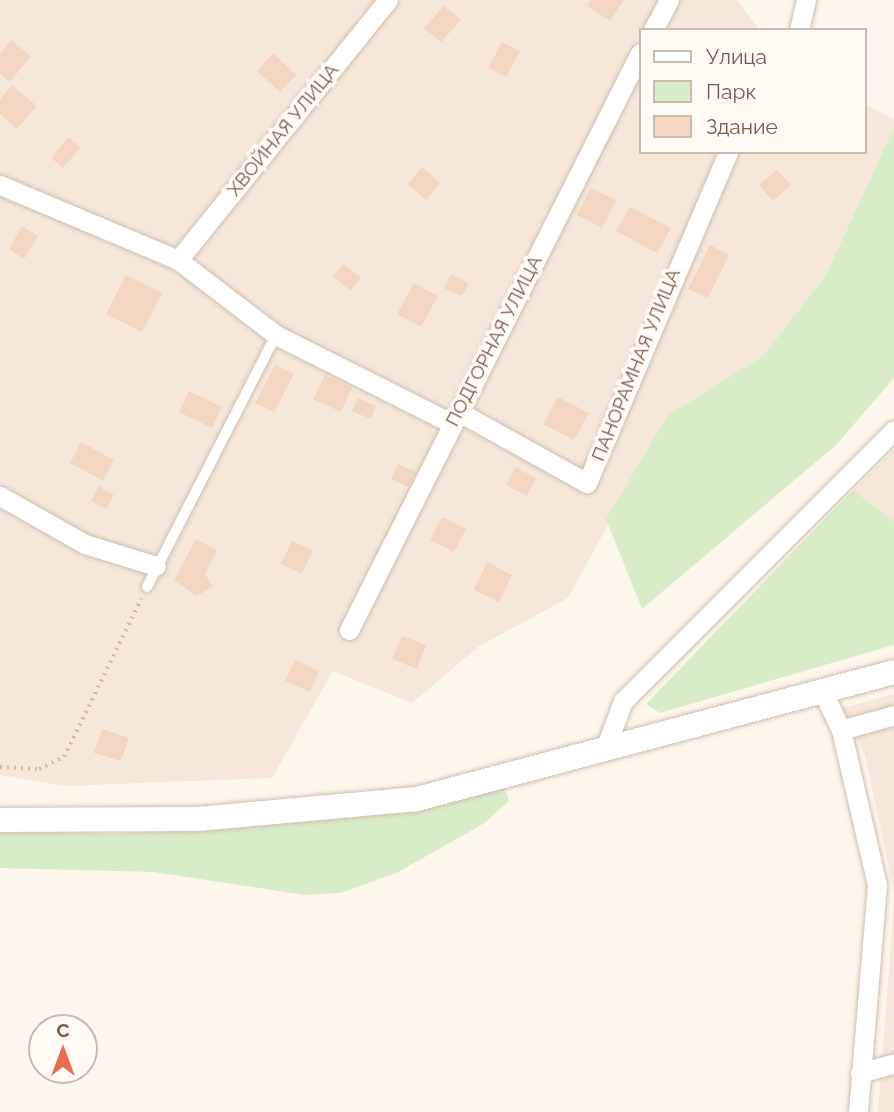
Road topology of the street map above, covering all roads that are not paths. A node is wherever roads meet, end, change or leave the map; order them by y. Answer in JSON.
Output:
{"nodes":[{"id":1,"x":388,"y":0,"type":"edge"},
{"id":2,"x":669,"y":0,"type":"edge"},
{"id":3,"x":806,"y":0,"type":"edge"},
{"id":4,"x":654,"y":28,"type":"edge"},
{"id":5,"x":799,"y":28,"type":"edge"},
{"id":6,"x":638,"y":57,"type":"edge"},
{"id":7,"x":727,"y":154,"type":"edge"},
{"id":8,"x":0,"y":185,"type":"edge"},
{"id":9,"x":178,"y":260,"type":"junction"},
{"id":10,"x":276,"y":335,"type":"junction"},
{"id":11,"x":456,"y":418,"type":"junction"},
{"id":12,"x":894,"y":430,"type":"edge"},
{"id":13,"x":0,"y":496,"type":"edge"},
{"id":14,"x":156,"y":566,"type":"junction"},
{"id":15,"x":147,"y":587,"type":"road end"},
{"id":16,"x":349,"y":630,"type":"dead end"},
{"id":17,"x":894,"y":672,"type":"edge"},
{"id":18,"x":823,"y":692,"type":"junction"},
{"id":19,"x":894,"y":715,"type":"edge"},
{"id":20,"x":841,"y":730,"type":"junction"},
{"id":21,"x":605,"y":749,"type":"junction"},
{"id":22,"x":0,"y":820,"type":"edge"},
{"id":23,"x":894,"y":1063,"type":"edge"},
{"id":24,"x":860,"y":1073,"type":"junction"},
{"id":25,"x":858,"y":1112,"type":"edge"}],
"edges":[{"from":1,"to":9,"type":"street","name":"ХВОЙНАЯ УЛИЦА"},
{"from":2,"to":4,"type":"street"},
{"from":3,"to":5,"type":"street"},
{"from":6,"to":11,"type":"street","name":"ПОДГОРНАЯ УЛИЦА"},
{"from":7,"to":11,"type":"street","name":"ПАНОРАМНАЯ УЛИЦА"},
{"from":8,"to":9,"type":"street"},
{"from":9,"to":10,"type":"street"},
{"from":10,"to":11,"type":"street"},
{"from":10,"to":14,"type":"lane"},
{"from":11,"to":16,"type":"street","name":"ПОДГОРНАЯ УЛИЦА"},
{"from":12,"to":21,"type":"street"},
{"from":13,"to":14,"type":"street"},
{"from":14,"to":15,"type":"lane"},
{"from":17,"to":18,"type":"street"},
{"from":18,"to":20,"type":"street"},
{"from":18,"to":21,"type":"street"},
{"from":19,"to":20,"type":"street"},
{"from":20,"to":24,"type":"street"},
{"from":21,"to":22,"type":"street"},
{"from":23,"to":24,"type":"street"},
{"from":24,"to":25,"type":"street"}]}
